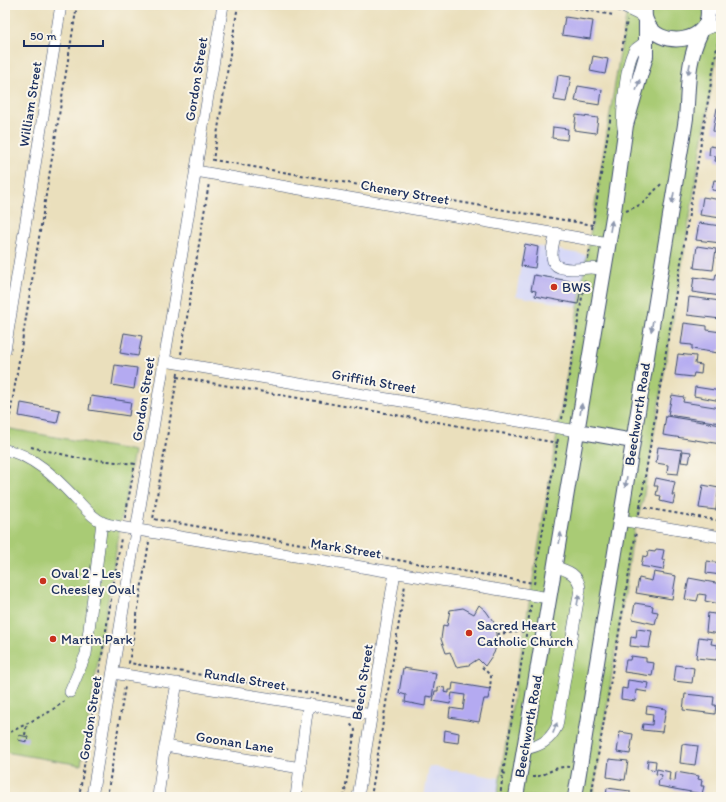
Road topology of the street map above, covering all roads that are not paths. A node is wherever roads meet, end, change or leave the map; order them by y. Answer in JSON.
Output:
{"nodes":[{"id":1,"x":61,"y":5,"type":"edge"},
{"id":2,"x":223,"y":5,"type":"edge"},
{"id":3,"x":709,"y":5,"type":"edge"},
{"id":4,"x":623,"y":10,"type":"edge"},
{"id":5,"x":721,"y":12,"type":"edge"},
{"id":6,"x":645,"y":14,"type":"edge"},
{"id":7,"x":721,"y":24,"type":"edge"},
{"id":8,"x":702,"y":31,"type":"junction"},
{"id":9,"x":196,"y":171,"type":"junction"},
{"id":10,"x":556,"y":233,"type":"junction"},
{"id":11,"x":608,"y":243,"type":"junction"},
{"id":12,"x":603,"y":270,"type":"junction"},
{"id":13,"x":5,"y":350,"type":"edge"},
{"id":14,"x":165,"y":361,"type":"junction"},
{"id":15,"x":577,"y":431,"type":"junction"},
{"id":16,"x":632,"y":441,"type":"junction"},
{"id":17,"x":5,"y":450,"type":"edge"},
{"id":18,"x":620,"y":520,"type":"junction"},
{"id":19,"x":102,"y":522,"type":"junction"},
{"id":20,"x":137,"y":529,"type":"junction"},
{"id":21,"x":721,"y":537,"type":"edge"},
{"id":22,"x":555,"y":567,"type":"junction"},
{"id":23,"x":395,"y":572,"type":"junction"},
{"id":24,"x":549,"y":598,"type":"junction"},
{"id":25,"x":113,"y":673,"type":"junction"},
{"id":26,"x":177,"y":683,"type":"junction"},
{"id":27,"x":70,"y":692,"type":"road end"},
{"id":28,"x":308,"y":704,"type":"junction"},
{"id":29,"x":372,"y":716,"type":"junction"},
{"id":30,"x":165,"y":746,"type":"junction"},
{"id":31,"x":525,"y":749,"type":"junction"},
{"id":32,"x":301,"y":768,"type":"junction"},
{"id":33,"x":92,"y":797,"type":"edge"},
{"id":34,"x":158,"y":797,"type":"edge"},
{"id":35,"x":296,"y":797,"type":"edge"},
{"id":36,"x":358,"y":797,"type":"edge"},
{"id":37,"x":516,"y":797,"type":"edge"},
{"id":38,"x":574,"y":797,"type":"edge"}],
"edges":[{"from":1,"to":13,"type":"street","name":"William Street"},
{"from":2,"to":9,"type":"street","name":"Gordon Street"},
{"from":3,"to":5,"type":"street"},
{"from":3,"to":8,"type":"main road","name":"Beechworth Road"},
{"from":4,"to":6,"type":"street"},
{"from":6,"to":8,"type":"main road"},
{"from":11,"to":6,"type":"main road","name":"Beechworth Road","one_way":true},
{"from":7,"to":8,"type":"street"},
{"from":8,"to":16,"type":"main road","name":"Beechworth Road","one_way":true},
{"from":9,"to":10,"type":"street","name":"Chenery Street"},
{"from":9,"to":14,"type":"street","name":"Gordon Street"},
{"from":10,"to":11,"type":"street","name":"Chenery Street"},
{"from":10,"to":12,"type":"street"},
{"from":11,"to":12,"type":"main road","name":"Beechworth Road"},
{"from":15,"to":12,"type":"main road","name":"Beechworth Road","one_way":true},
{"from":14,"to":15,"type":"street","name":"Griffith Street"},
{"from":14,"to":20,"type":"street","name":"Gordon Street"},
{"from":15,"to":16,"type":"main road"},
{"from":22,"to":15,"type":"main road","name":"Beechworth Road","one_way":true},
{"from":16,"to":18,"type":"main road","name":"Beechworth Road","one_way":true},
{"from":17,"to":19,"type":"street"},
{"from":18,"to":21,"type":"street"},
{"from":18,"to":38,"type":"main road","name":"Beechworth Road"},
{"from":19,"to":20,"type":"street","name":"Mark Street"},
{"from":19,"to":27,"type":"street"},
{"from":20,"to":23,"type":"street","name":"Mark Street"},
{"from":20,"to":25,"type":"street","name":"Gordon Street"},
{"from":22,"to":24,"type":"main road","name":"Beechworth Road"},
{"from":31,"to":22,"type":"street","one_way":true},
{"from":23,"to":24,"type":"street","name":"Mark Street"},
{"from":23,"to":29,"type":"street","name":"Beech Street"},
{"from":24,"to":31,"type":"main road","name":"Beechworth Road"},
{"from":25,"to":26,"type":"street","name":"Rundle Street"},
{"from":25,"to":33,"type":"street","name":"Gordon Street"},
{"from":26,"to":28,"type":"street","name":"Rundle Street"},
{"from":26,"to":30,"type":"street"},
{"from":28,"to":29,"type":"street","name":"Rundle Street"},
{"from":28,"to":32,"type":"street"},
{"from":29,"to":36,"type":"street","name":"Beech Street"},
{"from":30,"to":32,"type":"street","name":"Goonan Lane"},
{"from":30,"to":34,"type":"street"},
{"from":31,"to":37,"type":"main road","name":"Beechworth Road"},
{"from":32,"to":35,"type":"street"}]}
